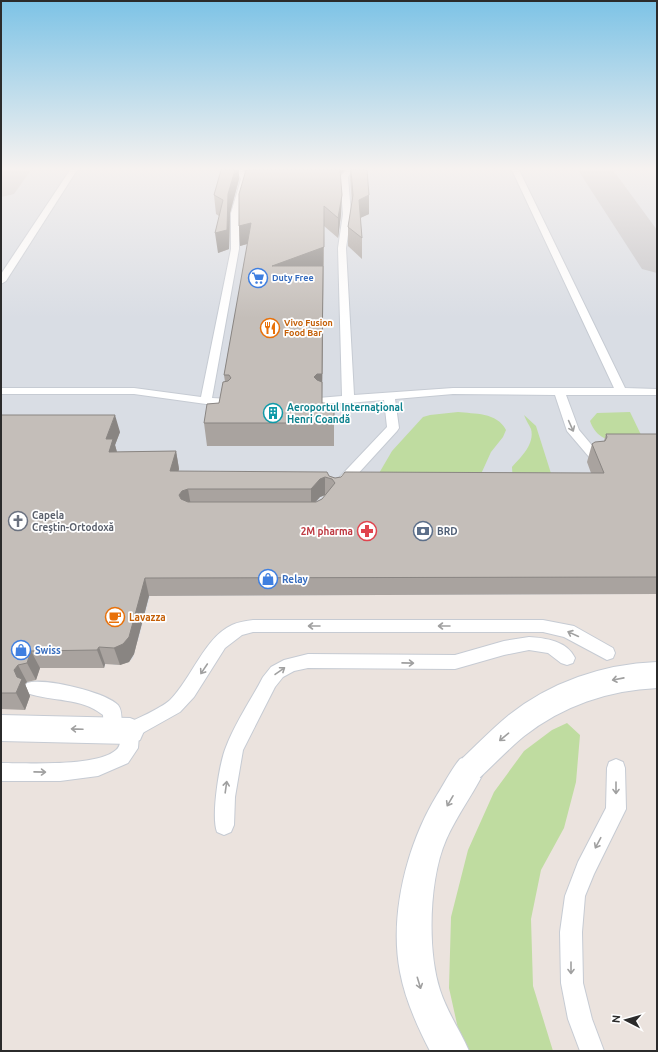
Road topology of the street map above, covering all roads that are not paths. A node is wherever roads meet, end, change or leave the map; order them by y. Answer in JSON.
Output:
{"nodes":[{"id":1,"x":42,"y":219,"type":"edge"},
{"id":2,"x":235,"y":219,"type":"edge"},
{"id":3,"x":346,"y":219,"type":"edge"},
{"id":4,"x":538,"y":219,"type":"edge"},
{"id":5,"x":1,"y":281,"type":"edge"},
{"id":6,"x":1,"y":391,"type":"edge"},
{"id":7,"x":559,"y":392,"type":"junction"},
{"id":8,"x":621,"y":392,"type":"junction"},
{"id":9,"x":657,"y":392,"type":"edge"},
{"id":10,"x":389,"y":396,"type":"junction"},
{"id":11,"x":322,"y":400,"type":"edge"},
{"id":12,"x":348,"y":400,"type":"junction"},
{"id":13,"x":206,"y":401,"type":"junction"},
{"id":14,"x":226,"y":401,"type":"edge"},
{"id":15,"x":594,"y":455,"type":"edge"},
{"id":16,"x":335,"y":490,"type":"edge"},
{"id":17,"x":607,"y":653,"type":"dead end"},
{"id":18,"x":567,"y":658,"type":"dead end"},
{"id":19,"x":657,"y":675,"type":"edge"},
{"id":20,"x":33,"y":688,"type":"dead end"},
{"id":21,"x":1,"y":728,"type":"edge"},
{"id":22,"x":122,"y":731,"type":"junction"},
{"id":23,"x":616,"y":768,"type":"dead end"},
{"id":24,"x":1,"y":772,"type":"edge"},
{"id":25,"x":224,"y":826,"type":"dead end"},
{"id":26,"x":450,"y":1051,"type":"edge"},
{"id":27,"x":592,"y":1051,"type":"edge"}],
"edges":[{"from":1,"to":5,"type":"lane"},
{"from":2,"to":13,"type":"lane"},
{"from":3,"to":12,"type":"lane"},
{"from":4,"to":8,"type":"lane"},
{"from":6,"to":13,"type":"lane"},
{"from":7,"to":8,"type":"lane"},
{"from":7,"to":10,"type":"lane"},
{"from":7,"to":15,"type":"lane","one_way":true},
{"from":8,"to":9,"type":"lane"},
{"from":10,"to":12,"type":"lane"},
{"from":10,"to":16,"type":"lane"},
{"from":11,"to":12,"type":"lane"},
{"from":13,"to":14,"type":"lane"},
{"from":17,"to":22,"type":"lane","one_way":true},
{"from":25,"to":18,"type":"lane","one_way":true},
{"from":19,"to":26,"type":"street","one_way":true,"bridge":true},
{"from":20,"to":22,"type":"lane"},
{"from":22,"to":21,"type":"street","one_way":true},
{"from":24,"to":22,"type":"lane","one_way":true},
{"from":23,"to":27,"type":"lane","one_way":true}]}
